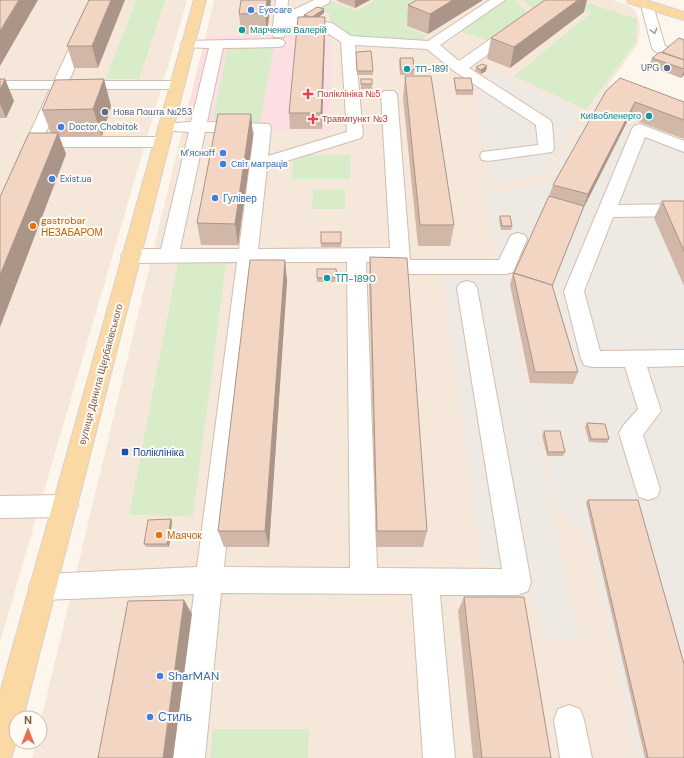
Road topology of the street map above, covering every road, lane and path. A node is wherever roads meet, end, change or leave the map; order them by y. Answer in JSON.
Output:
{"nodes":[{"id":1,"x":98,"y":0,"type":"edge"},
{"id":2,"x":200,"y":0,"type":"edge"},
{"id":3,"x":282,"y":0,"type":"edge"},
{"id":4,"x":324,"y":0,"type":"edge"},
{"id":5,"x":499,"y":0,"type":"edge"},
{"id":6,"x":633,"y":0,"type":"edge"},
{"id":7,"x":647,"y":5,"type":"junction"},
{"id":8,"x":684,"y":16,"type":"edge"},
{"id":9,"x":280,"y":21,"type":"junction"},
{"id":10,"x":522,"y":23,"type":"edge"},
{"id":11,"x":348,"y":40,"type":"junction"},
{"id":12,"x":188,"y":44,"type":"junction"},
{"id":13,"x":217,"y":44,"type":"junction"},
{"id":14,"x":431,"y":45,"type":"junction"},
{"id":15,"x":667,"y":51,"type":"edge"},
{"id":16,"x":459,"y":68,"type":"junction"},
{"id":17,"x":0,"y":85,"type":"edge"},
{"id":18,"x":59,"y":85,"type":"junction"},
{"id":19,"x":177,"y":85,"type":"junction"},
{"id":20,"x":389,"y":94,"type":"dead end"},
{"id":21,"x":198,"y":127,"type":"junction"},
{"id":22,"x":164,"y":135,"type":"junction"},
{"id":23,"x":34,"y":142,"type":"junction"},
{"id":24,"x":684,"y":146,"type":"edge"},
{"id":25,"x":488,"y":156,"type":"dead end"},
{"id":26,"x":259,"y":164,"type":"junction"},
{"id":27,"x":20,"y":173,"type":"edge"},
{"id":28,"x":684,"y":210,"type":"edge"},
{"id":29,"x":606,"y":211,"type":"junction"},
{"id":30,"x":518,"y":239,"type":"dead end"},
{"id":31,"x":247,"y":255,"type":"junction"},
{"id":32,"x":356,"y":255,"type":"junction"},
{"id":33,"x":401,"y":255,"type":"junction"},
{"id":34,"x":131,"y":256,"type":"junction"},
{"id":35,"x":169,"y":256,"type":"junction"},
{"id":36,"x":467,"y":288,"type":"dead end"},
{"id":37,"x":633,"y":358,"type":"junction"},
{"id":38,"x":684,"y":358,"type":"edge"},
{"id":39,"x":648,"y":489,"type":"dead end"},
{"id":40,"x":65,"y":506,"type":"junction"},
{"id":41,"x":0,"y":507,"type":"edge"},
{"id":42,"x":208,"y":580,"type":"junction"},
{"id":43,"x":364,"y":580,"type":"junction"},
{"id":44,"x":425,"y":581,"type":"junction"},
{"id":45,"x":43,"y":587,"type":"junction"},
{"id":46,"x":568,"y":720,"type":"dead end"},
{"id":47,"x":0,"y":748,"type":"edge"},
{"id":48,"x":189,"y":758,"type":"edge"},
{"id":49,"x":439,"y":758,"type":"edge"},
{"id":50,"x":576,"y":758,"type":"edge"}],
"edges":[{"from":1,"to":18,"type":"lane"},
{"from":2,"to":12,"type":"main road","name":"вулиця Данила Щербаківського"},
{"from":3,"to":9,"type":"lane"},
{"from":4,"to":9,"type":"lane"},
{"from":5,"to":14,"type":"lane"},
{"from":6,"to":7,"type":"main road"},
{"from":7,"to":8,"type":"main road"},
{"from":7,"to":15,"type":"lane","one_way":true},
{"from":9,"to":11,"type":"lane"},
{"from":9,"to":13,"type":"lane"},
{"from":10,"to":16,"type":"lane"},
{"from":11,"to":14,"type":"lane"},
{"from":11,"to":26,"type":"lane"},
{"from":12,"to":13,"type":"lane"},
{"from":12,"to":19,"type":"main road","name":"вулиця Данила Щербаківського"},
{"from":13,"to":21,"type":"lane"},
{"from":14,"to":16,"type":"lane"},
{"from":16,"to":25,"type":"lane"},
{"from":17,"to":18,"type":"lane"},
{"from":18,"to":19,"type":"lane"},
{"from":18,"to":23,"type":"lane"},
{"from":19,"to":22,"type":"main road","name":"вулиця Данила Щербаківського"},
{"from":20,"to":33,"type":"lane"},
{"from":21,"to":22,"type":"lane"},
{"from":21,"to":26,"type":"lane"},
{"from":21,"to":35,"type":"lane"},
{"from":22,"to":23,"type":"lane"},
{"from":22,"to":34,"type":"main road","name":"вулиця Данила Щербаківського"},
{"from":23,"to":27,"type":"lane"},
{"from":24,"to":29,"type":"lane"},
{"from":26,"to":31,"type":"lane"},
{"from":28,"to":29,"type":"lane"},
{"from":29,"to":37,"type":"lane"},
{"from":30,"to":33,"type":"lane"},
{"from":31,"to":32,"type":"lane"},
{"from":31,"to":35,"type":"lane"},
{"from":31,"to":42,"type":"lane"},
{"from":32,"to":33,"type":"lane"},
{"from":32,"to":43,"type":"lane"},
{"from":34,"to":35,"type":"lane"},
{"from":34,"to":40,"type":"main road","name":"вулиця Данила Щербаківського"},
{"from":36,"to":44,"type":"lane"},
{"from":37,"to":38,"type":"lane"},
{"from":37,"to":39,"type":"lane"},
{"from":40,"to":41,"type":"lane"},
{"from":40,"to":45,"type":"main road","name":"вулиця Данила Щербаківського"},
{"from":42,"to":43,"type":"lane"},
{"from":42,"to":45,"type":"lane"},
{"from":42,"to":48,"type":"lane"},
{"from":43,"to":44,"type":"lane"},
{"from":44,"to":49,"type":"lane"},
{"from":45,"to":47,"type":"main road","name":"вулиця Данила Щербаківського"},
{"from":46,"to":50,"type":"lane"}]}
